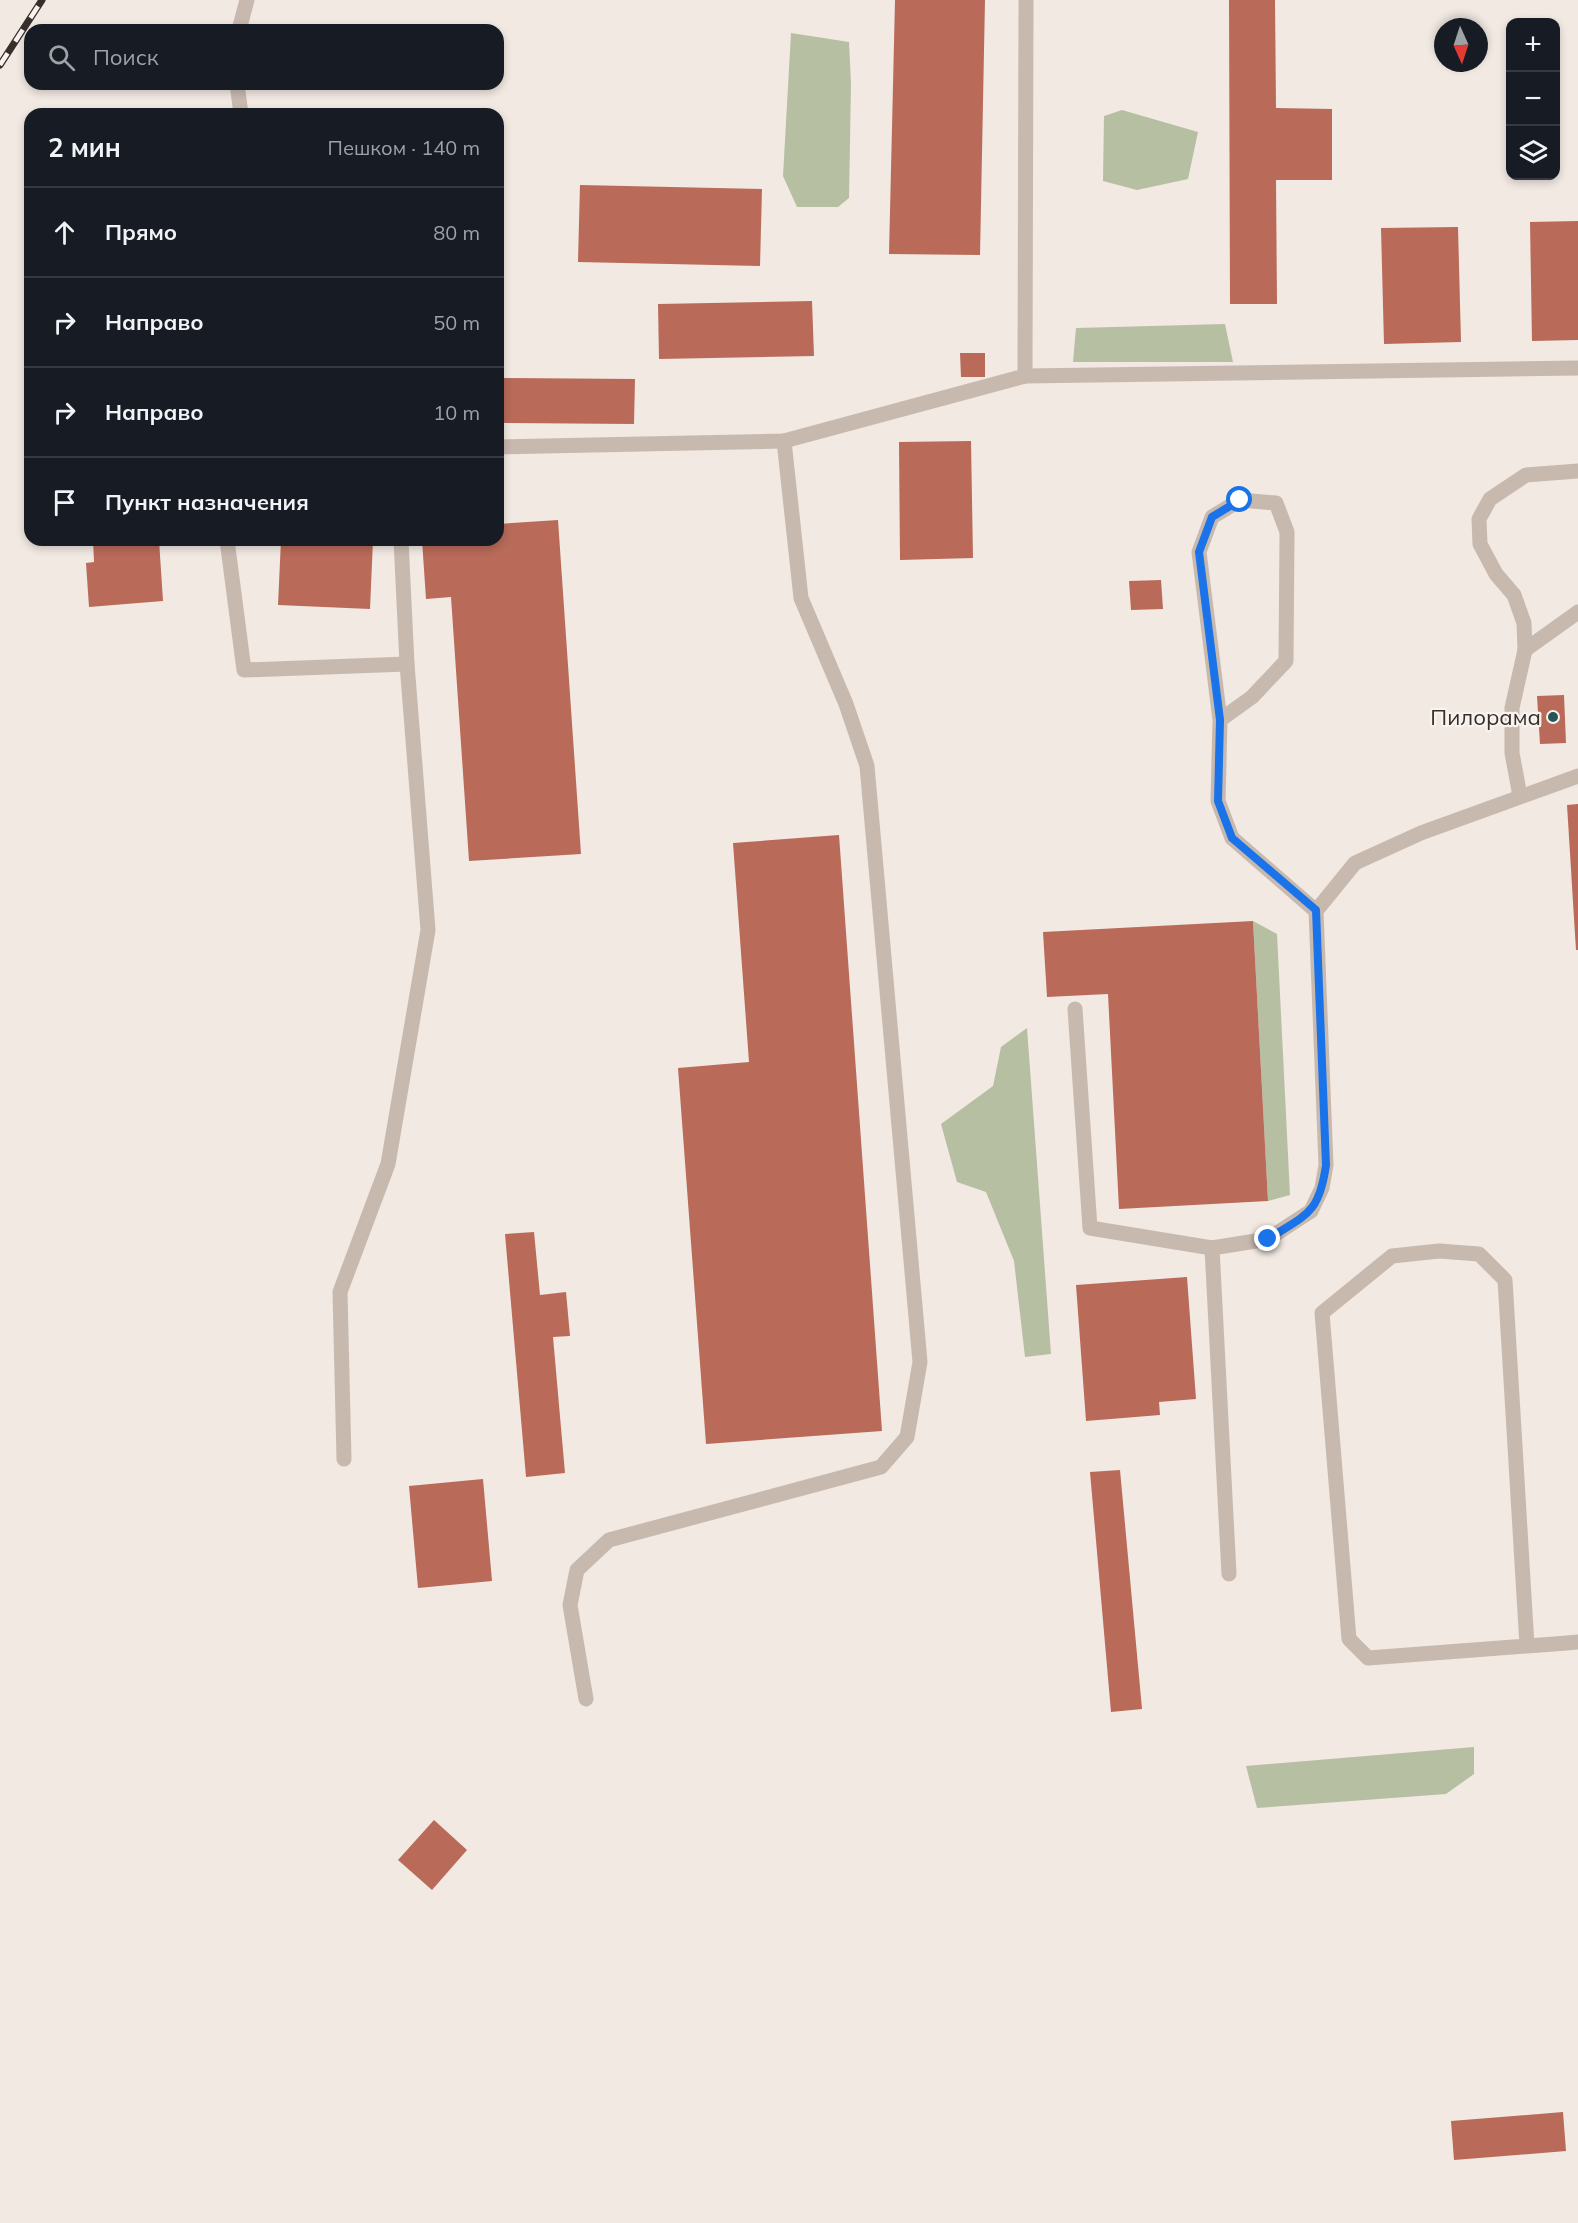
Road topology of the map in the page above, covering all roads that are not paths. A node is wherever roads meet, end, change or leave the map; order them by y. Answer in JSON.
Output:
{"nodes":[{"id":1,"x":247,"y":0,"type":"edge"},
{"id":2,"x":1026,"y":0,"type":"edge"},
{"id":3,"x":240,"y":24,"type":"edge"},
{"id":4,"x":238,"y":90,"type":"edge"},
{"id":5,"x":241,"y":108,"type":"edge"},
{"id":6,"x":1578,"y":368,"type":"edge"},
{"id":7,"x":1024,"y":376,"type":"junction"},
{"id":8,"x":784,"y":441,"type":"junction"},
{"id":9,"x":504,"y":447,"type":"edge"},
{"id":10,"x":1578,"y":471,"type":"edge"},
{"id":11,"x":228,"y":546,"type":"edge"},
{"id":12,"x":400,"y":546,"type":"edge"},
{"id":13,"x":1578,"y":612,"type":"edge"},
{"id":14,"x":1525,"y":650,"type":"junction"},
{"id":15,"x":407,"y":664,"type":"junction"},
{"id":16,"x":1220,"y":720,"type":"junction"},
{"id":17,"x":1578,"y":776,"type":"edge"},
{"id":18,"x":1520,"y":796,"type":"junction"},
{"id":19,"x":1316,"y":910,"type":"junction"},
{"id":20,"x":1075,"y":1009,"type":"dead end"},
{"id":21,"x":1212,"y":1248,"type":"junction"},
{"id":22,"x":344,"y":1459,"type":"dead end"},
{"id":23,"x":1229,"y":1574,"type":"dead end"},
{"id":24,"x":1578,"y":1642,"type":"edge"},
{"id":25,"x":1527,"y":1646,"type":"junction"},
{"id":26,"x":586,"y":1699,"type":"dead end"}],
"edges":[{"from":1,"to":3,"type":"lane"},
{"from":2,"to":7,"type":"lane"},
{"from":4,"to":5,"type":"lane"},
{"from":6,"to":7,"type":"lane"},
{"from":7,"to":8,"type":"lane"},
{"from":8,"to":9,"type":"lane"},
{"from":8,"to":26,"type":"lane"},
{"from":10,"to":14,"type":"lane"},
{"from":11,"to":15,"type":"lane"},
{"from":12,"to":15,"type":"lane"},
{"from":13,"to":14,"type":"lane"},
{"from":14,"to":18,"type":"lane"},
{"from":15,"to":22,"type":"lane"},
{"from":16,"to":16,"type":"lane"},
{"from":16,"to":19,"type":"lane"},
{"from":17,"to":18,"type":"lane"},
{"from":18,"to":19,"type":"lane"},
{"from":19,"to":21,"type":"lane"},
{"from":20,"to":21,"type":"lane"},
{"from":21,"to":23,"type":"lane"},
{"from":24,"to":25,"type":"lane"},
{"from":25,"to":25,"type":"lane"}]}
